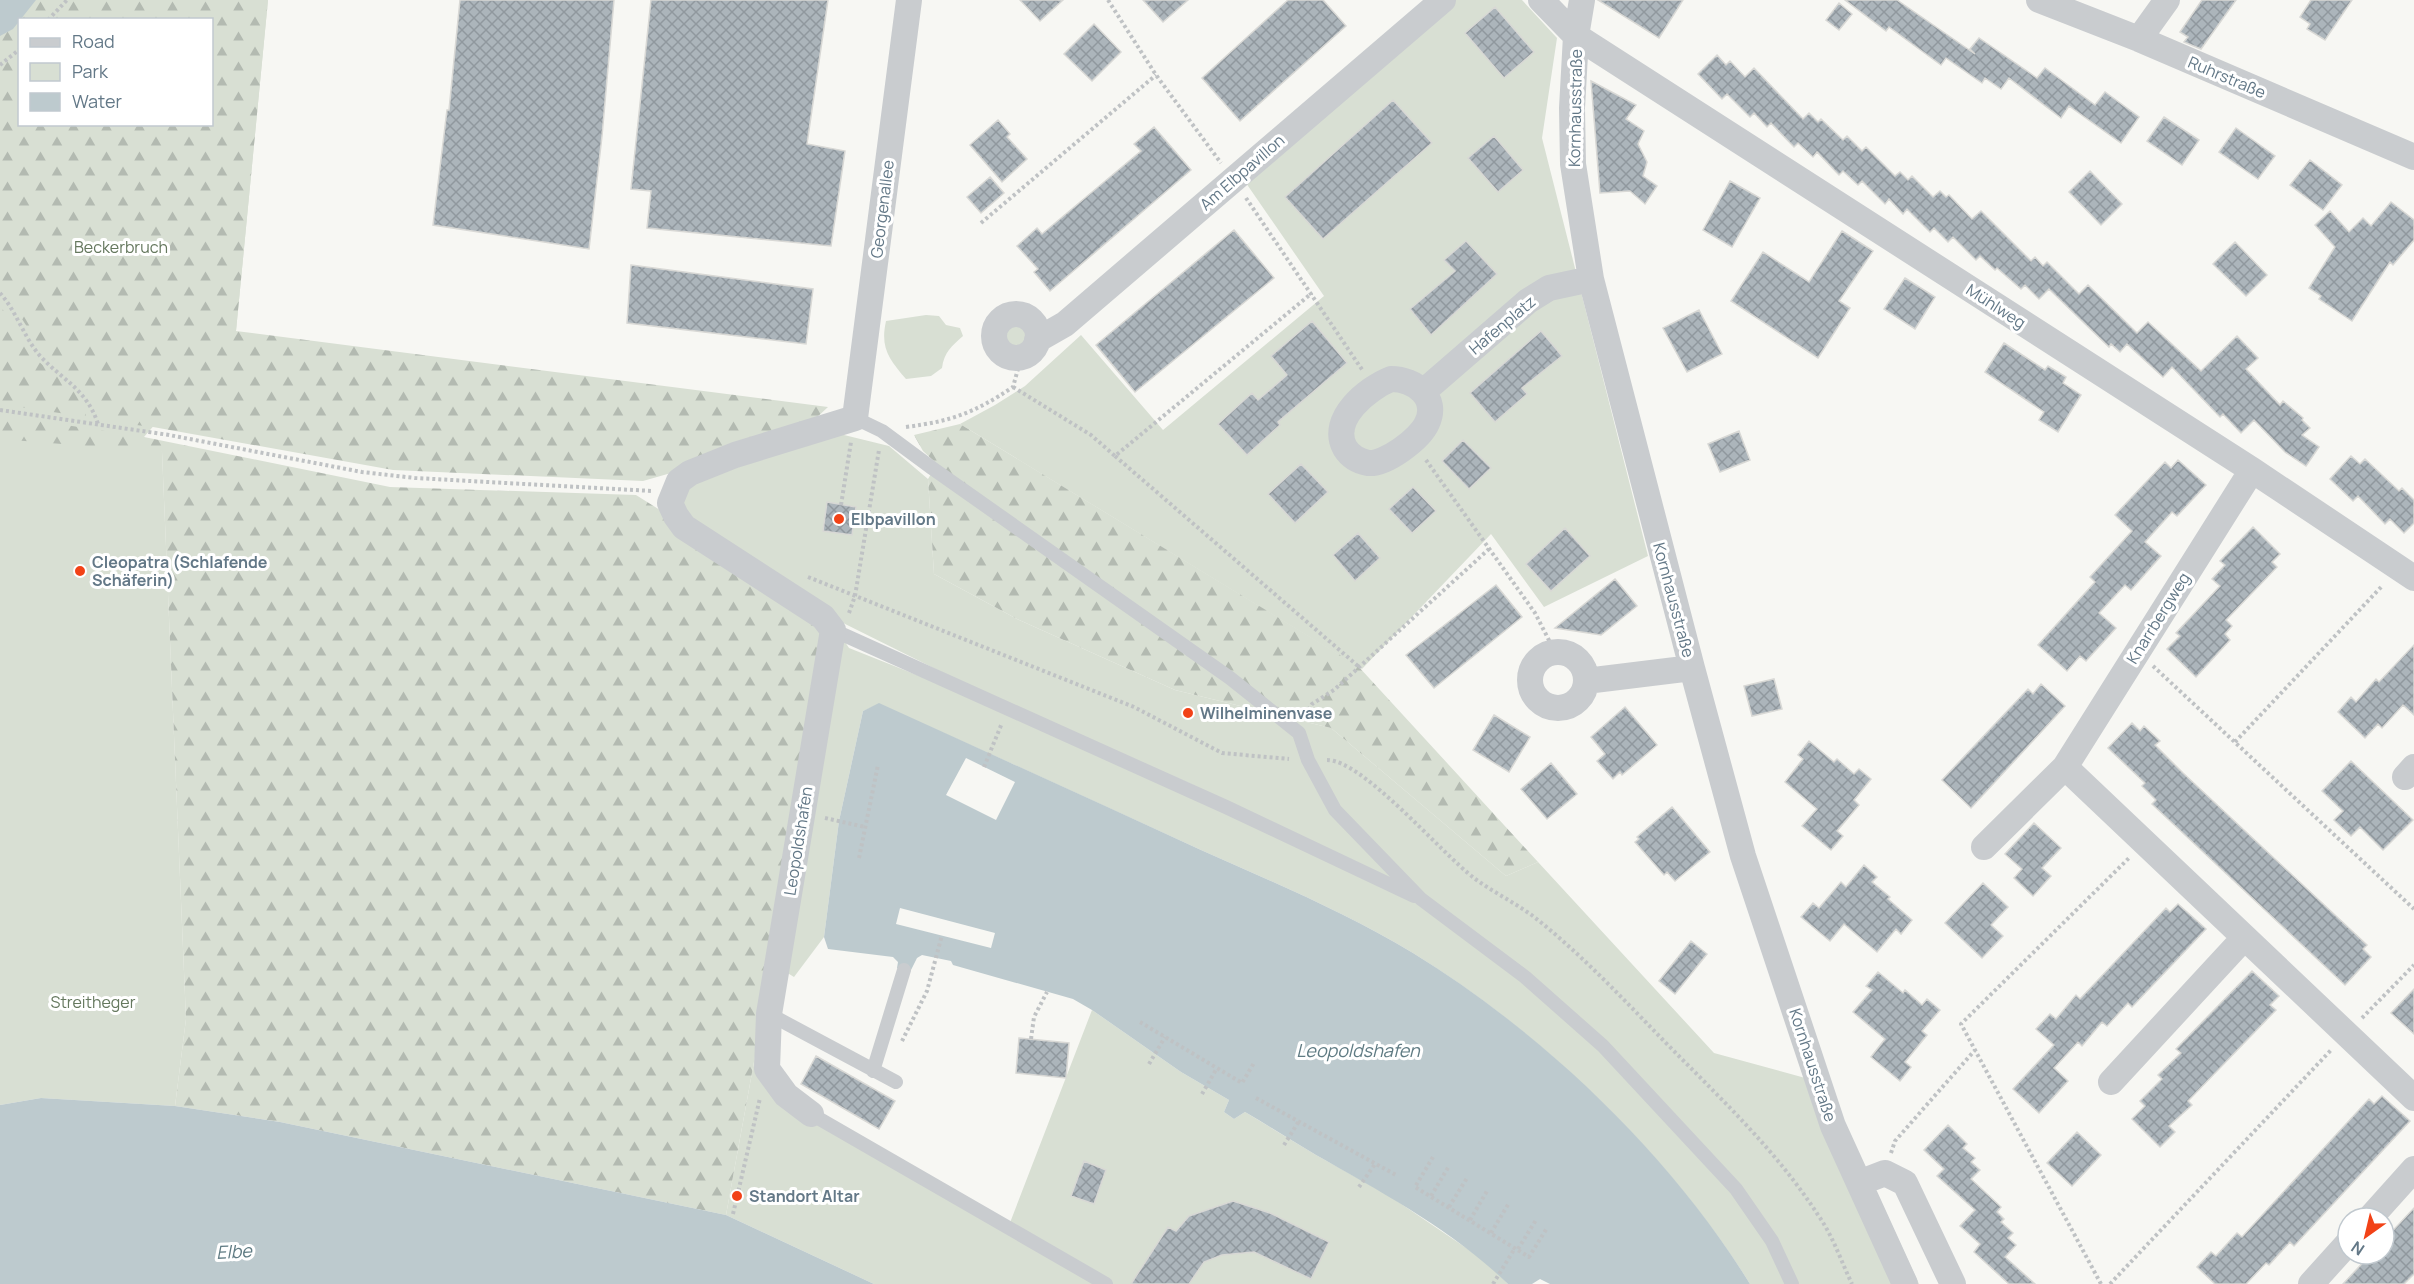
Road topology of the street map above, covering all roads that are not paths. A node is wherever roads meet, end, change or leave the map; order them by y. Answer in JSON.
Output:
{"nodes":[{"id":1,"x":909,"y":0,"type":"edge"},
{"id":2,"x":1443,"y":0,"type":"edge"},
{"id":3,"x":1541,"y":0,"type":"edge"},
{"id":4,"x":1582,"y":0,"type":"edge"},
{"id":5,"x":2039,"y":0,"type":"edge"},
{"id":6,"x":2167,"y":0,"type":"edge"},
{"id":7,"x":1576,"y":36,"type":"junction"},
{"id":8,"x":2139,"y":39,"type":"junction"},
{"id":9,"x":2414,"y":157,"type":"edge"},
{"id":10,"x":1591,"y":279,"type":"junction"},
{"id":11,"x":1029,"y":349,"type":"road end"},
{"id":12,"x":1423,"y":392,"type":"junction"},
{"id":13,"x":855,"y":418,"type":"junction"},
{"id":14,"x":2252,"y":470,"type":"junction"},
{"id":15,"x":2406,"y":573,"type":"edge"},
{"id":16,"x":833,"y":630,"type":"junction"},
{"id":17,"x":1692,"y":668,"type":"junction"},
{"id":18,"x":1586,"y":681,"type":"junction"},
{"id":19,"x":2065,"y":767,"type":"junction"},
{"id":20,"x":1984,"y":847,"type":"dead end"},
{"id":21,"x":1421,"y":899,"type":"junction"},
{"id":22,"x":2244,"y":938,"type":"junction"},
{"id":23,"x":904,"y":970,"type":"dead end"},
{"id":24,"x":769,"y":1014,"type":"junction"},
{"id":25,"x":2111,"y":1082,"type":"dead end"},
{"id":26,"x":2414,"y":1098,"type":"edge"},
{"id":27,"x":811,"y":1114,"type":"joint"},
{"id":28,"x":2414,"y":1169,"type":"edge"},
{"id":29,"x":1859,"y":1183,"type":"junction"},
{"id":30,"x":2381,"y":1206,"type":"edge"},
{"id":31,"x":2336,"y":1256,"type":"edge"},
{"id":32,"x":1106,"y":1284,"type":"edge"},
{"id":33,"x":1792,"y":1284,"type":"edge"},
{"id":34,"x":1905,"y":1284,"type":"edge"},
{"id":35,"x":1953,"y":1284,"type":"edge"},
{"id":36,"x":2311,"y":1284,"type":"edge"}],
"edges":[{"from":1,"to":13,"type":"street","name":"Georgenallee"},
{"from":2,"to":11,"type":"street","name":"Am Elbpavillon"},
{"from":3,"to":7,"type":"street","name":"Mühlweg"},
{"from":4,"to":7,"type":"street","name":"Kornhausstraße"},
{"from":5,"to":8,"type":"street","name":"Ruhrstraße"},
{"from":6,"to":8,"type":"street"},
{"from":7,"to":10,"type":"street","name":"Kornhausstraße"},
{"from":7,"to":14,"type":"street","name":"Mühlweg"},
{"from":8,"to":9,"type":"street","name":"Ruhrstraße"},
{"from":10,"to":12,"type":"street","name":"Hafenplatz"},
{"from":10,"to":17,"type":"street","name":"Kornhausstraße"},
{"from":12,"to":12,"type":"street"},
{"from":13,"to":16,"type":"street"},
{"from":13,"to":21,"type":"lane"},
{"from":14,"to":15,"type":"street","name":"Mühlweg"},
{"from":14,"to":19,"type":"street","name":"Knarrbergweg"},
{"from":16,"to":21,"type":"lane"},
{"from":16,"to":24,"type":"street","name":"Leopoldshafen"},
{"from":17,"to":18,"type":"street"},
{"from":17,"to":29,"type":"street","name":"Kornhausstraße"},
{"from":18,"to":18,"type":"street"},
{"from":19,"to":20,"type":"street","name":"Knarrbergweg"},
{"from":19,"to":22,"type":"street"},
{"from":21,"to":33,"type":"lane"},
{"from":22,"to":25,"type":"street"},
{"from":22,"to":26,"type":"street"},
{"from":23,"to":24,"type":"lane"},
{"from":24,"to":27,"type":"street","name":"Leopoldshafen"},
{"from":27,"to":32,"type":"lane"},
{"from":28,"to":30,"type":"street"},
{"from":29,"to":34,"type":"street","name":"Kornhausstraße"},
{"from":29,"to":35,"type":"street"},
{"from":31,"to":36,"type":"street"}]}
